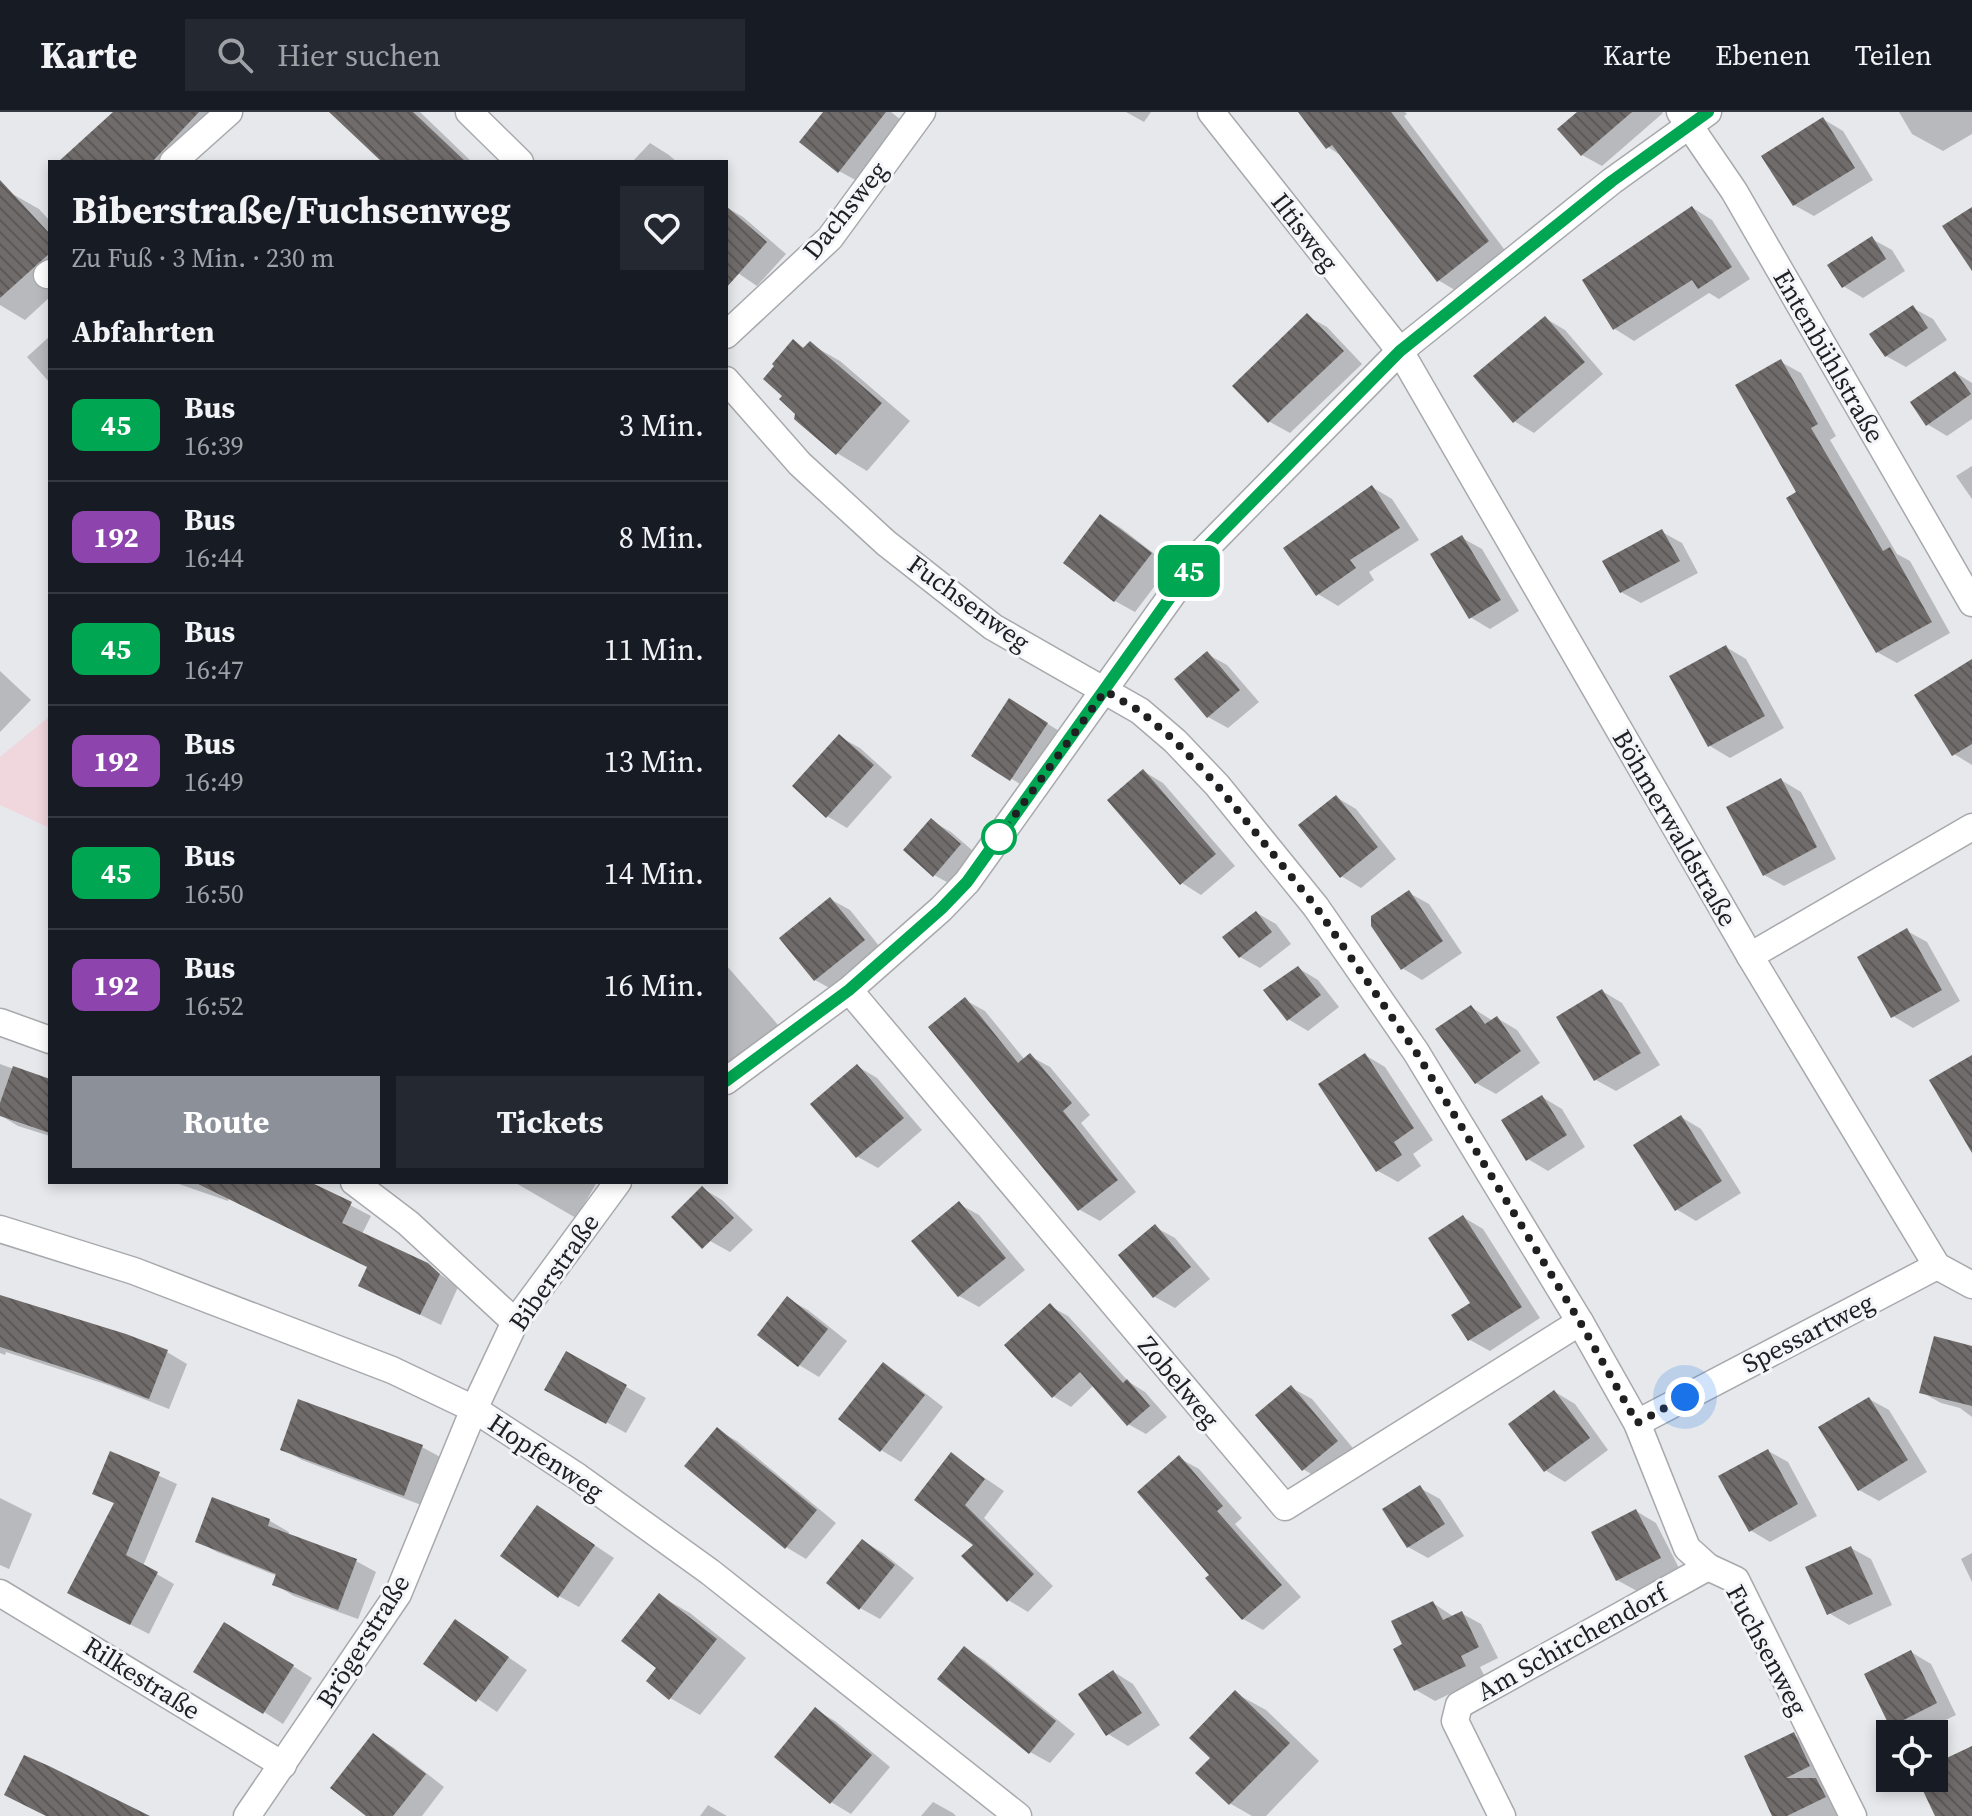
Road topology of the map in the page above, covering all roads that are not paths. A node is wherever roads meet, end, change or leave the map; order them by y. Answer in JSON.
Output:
{"nodes":[{"id":1,"x":229,"y":112,"type":"edge"},
{"id":2,"x":469,"y":112,"type":"edge"},
{"id":3,"x":922,"y":112,"type":"edge"},
{"id":4,"x":1211,"y":112,"type":"edge"},
{"id":5,"x":1692,"y":116,"type":"edge"},
{"id":6,"x":175,"y":160,"type":"edge"},
{"id":7,"x":518,"y":160,"type":"edge"},
{"id":8,"x":728,"y":333,"type":"edge"},
{"id":9,"x":1400,"y":351,"type":"junction"},
{"id":10,"x":728,"y":382,"type":"edge"},
{"id":11,"x":1972,"y":603,"type":"edge"},
{"id":12,"x":1105,"y":691,"type":"junction"},
{"id":13,"x":1972,"y":827,"type":"edge"},
{"id":14,"x":1750,"y":956,"type":"junction"},
{"id":15,"x":849,"y":990,"type":"junction"},
{"id":16,"x":0,"y":1022,"type":"edge"},
{"id":17,"x":48,"y":1039,"type":"edge"},
{"id":18,"x":728,"y":1080,"type":"edge"},
{"id":19,"x":357,"y":1184,"type":"edge"},
{"id":20,"x":617,"y":1184,"type":"edge"},
{"id":21,"x":0,"y":1229,"type":"edge"},
{"id":22,"x":1937,"y":1266,"type":"junction"},
{"id":23,"x":1972,"y":1285,"type":"edge"},
{"id":24,"x":515,"y":1322,"type":"junction"},
{"id":25,"x":1580,"y":1322,"type":"junction"},
{"id":26,"x":474,"y":1409,"type":"junction"},
{"id":27,"x":1637,"y":1423,"type":"junction"},
{"id":28,"x":1708,"y":1567,"type":"junction"},
{"id":29,"x":0,"y":1593,"type":"edge"},
{"id":30,"x":283,"y":1765,"type":"junction"},
{"id":31,"x":254,"y":1814,"type":"edge"},
{"id":32,"x":1018,"y":1816,"type":"edge"},
{"id":33,"x":1502,"y":1816,"type":"edge"},
{"id":34,"x":1853,"y":1816,"type":"edge"}],
"edges":[{"from":1,"to":6,"type":"street"},
{"from":2,"to":7,"type":"street"},
{"from":3,"to":8,"type":"street","name":"Dachsweg"},
{"from":4,"to":9,"type":"street","name":"Iltisweg"},
{"from":5,"to":9,"type":"street"},
{"from":5,"to":11,"type":"street","name":"Entenbühlstraße"},
{"from":9,"to":12,"type":"street"},
{"from":9,"to":14,"type":"street","name":"Böhmerwaldstraße"},
{"from":10,"to":12,"type":"street","name":"Fuchsenweg"},
{"from":12,"to":15,"type":"street"},
{"from":12,"to":25,"type":"street","name":"Fuchsenweg"},
{"from":13,"to":14,"type":"street"},
{"from":14,"to":22,"type":"street","name":"Böhmerwaldstraße"},
{"from":15,"to":18,"type":"street"},
{"from":15,"to":25,"type":"street","name":"Zobelweg"},
{"from":16,"to":17,"type":"street"},
{"from":19,"to":24,"type":"street"},
{"from":20,"to":24,"type":"street","name":"Biberstraße"},
{"from":21,"to":26,"type":"street","name":"Hopfenweg"},
{"from":22,"to":23,"type":"street"},
{"from":22,"to":27,"type":"street","name":"Spessartweg"},
{"from":24,"to":26,"type":"street","name":"Biberstraße"},
{"from":25,"to":27,"type":"street","name":"Fuchsenweg"},
{"from":26,"to":30,"type":"street","name":"Brögerstraße"},
{"from":26,"to":32,"type":"street","name":"Hopfenweg"},
{"from":27,"to":28,"type":"street","name":"Fuchsenweg"},
{"from":28,"to":33,"type":"street","name":"Am Schirchendorf"},
{"from":28,"to":34,"type":"street","name":"Fuchsenweg"},
{"from":29,"to":30,"type":"street","name":"Rilkestraße"},
{"from":30,"to":31,"type":"street","name":"Brögerstraße"}]}
